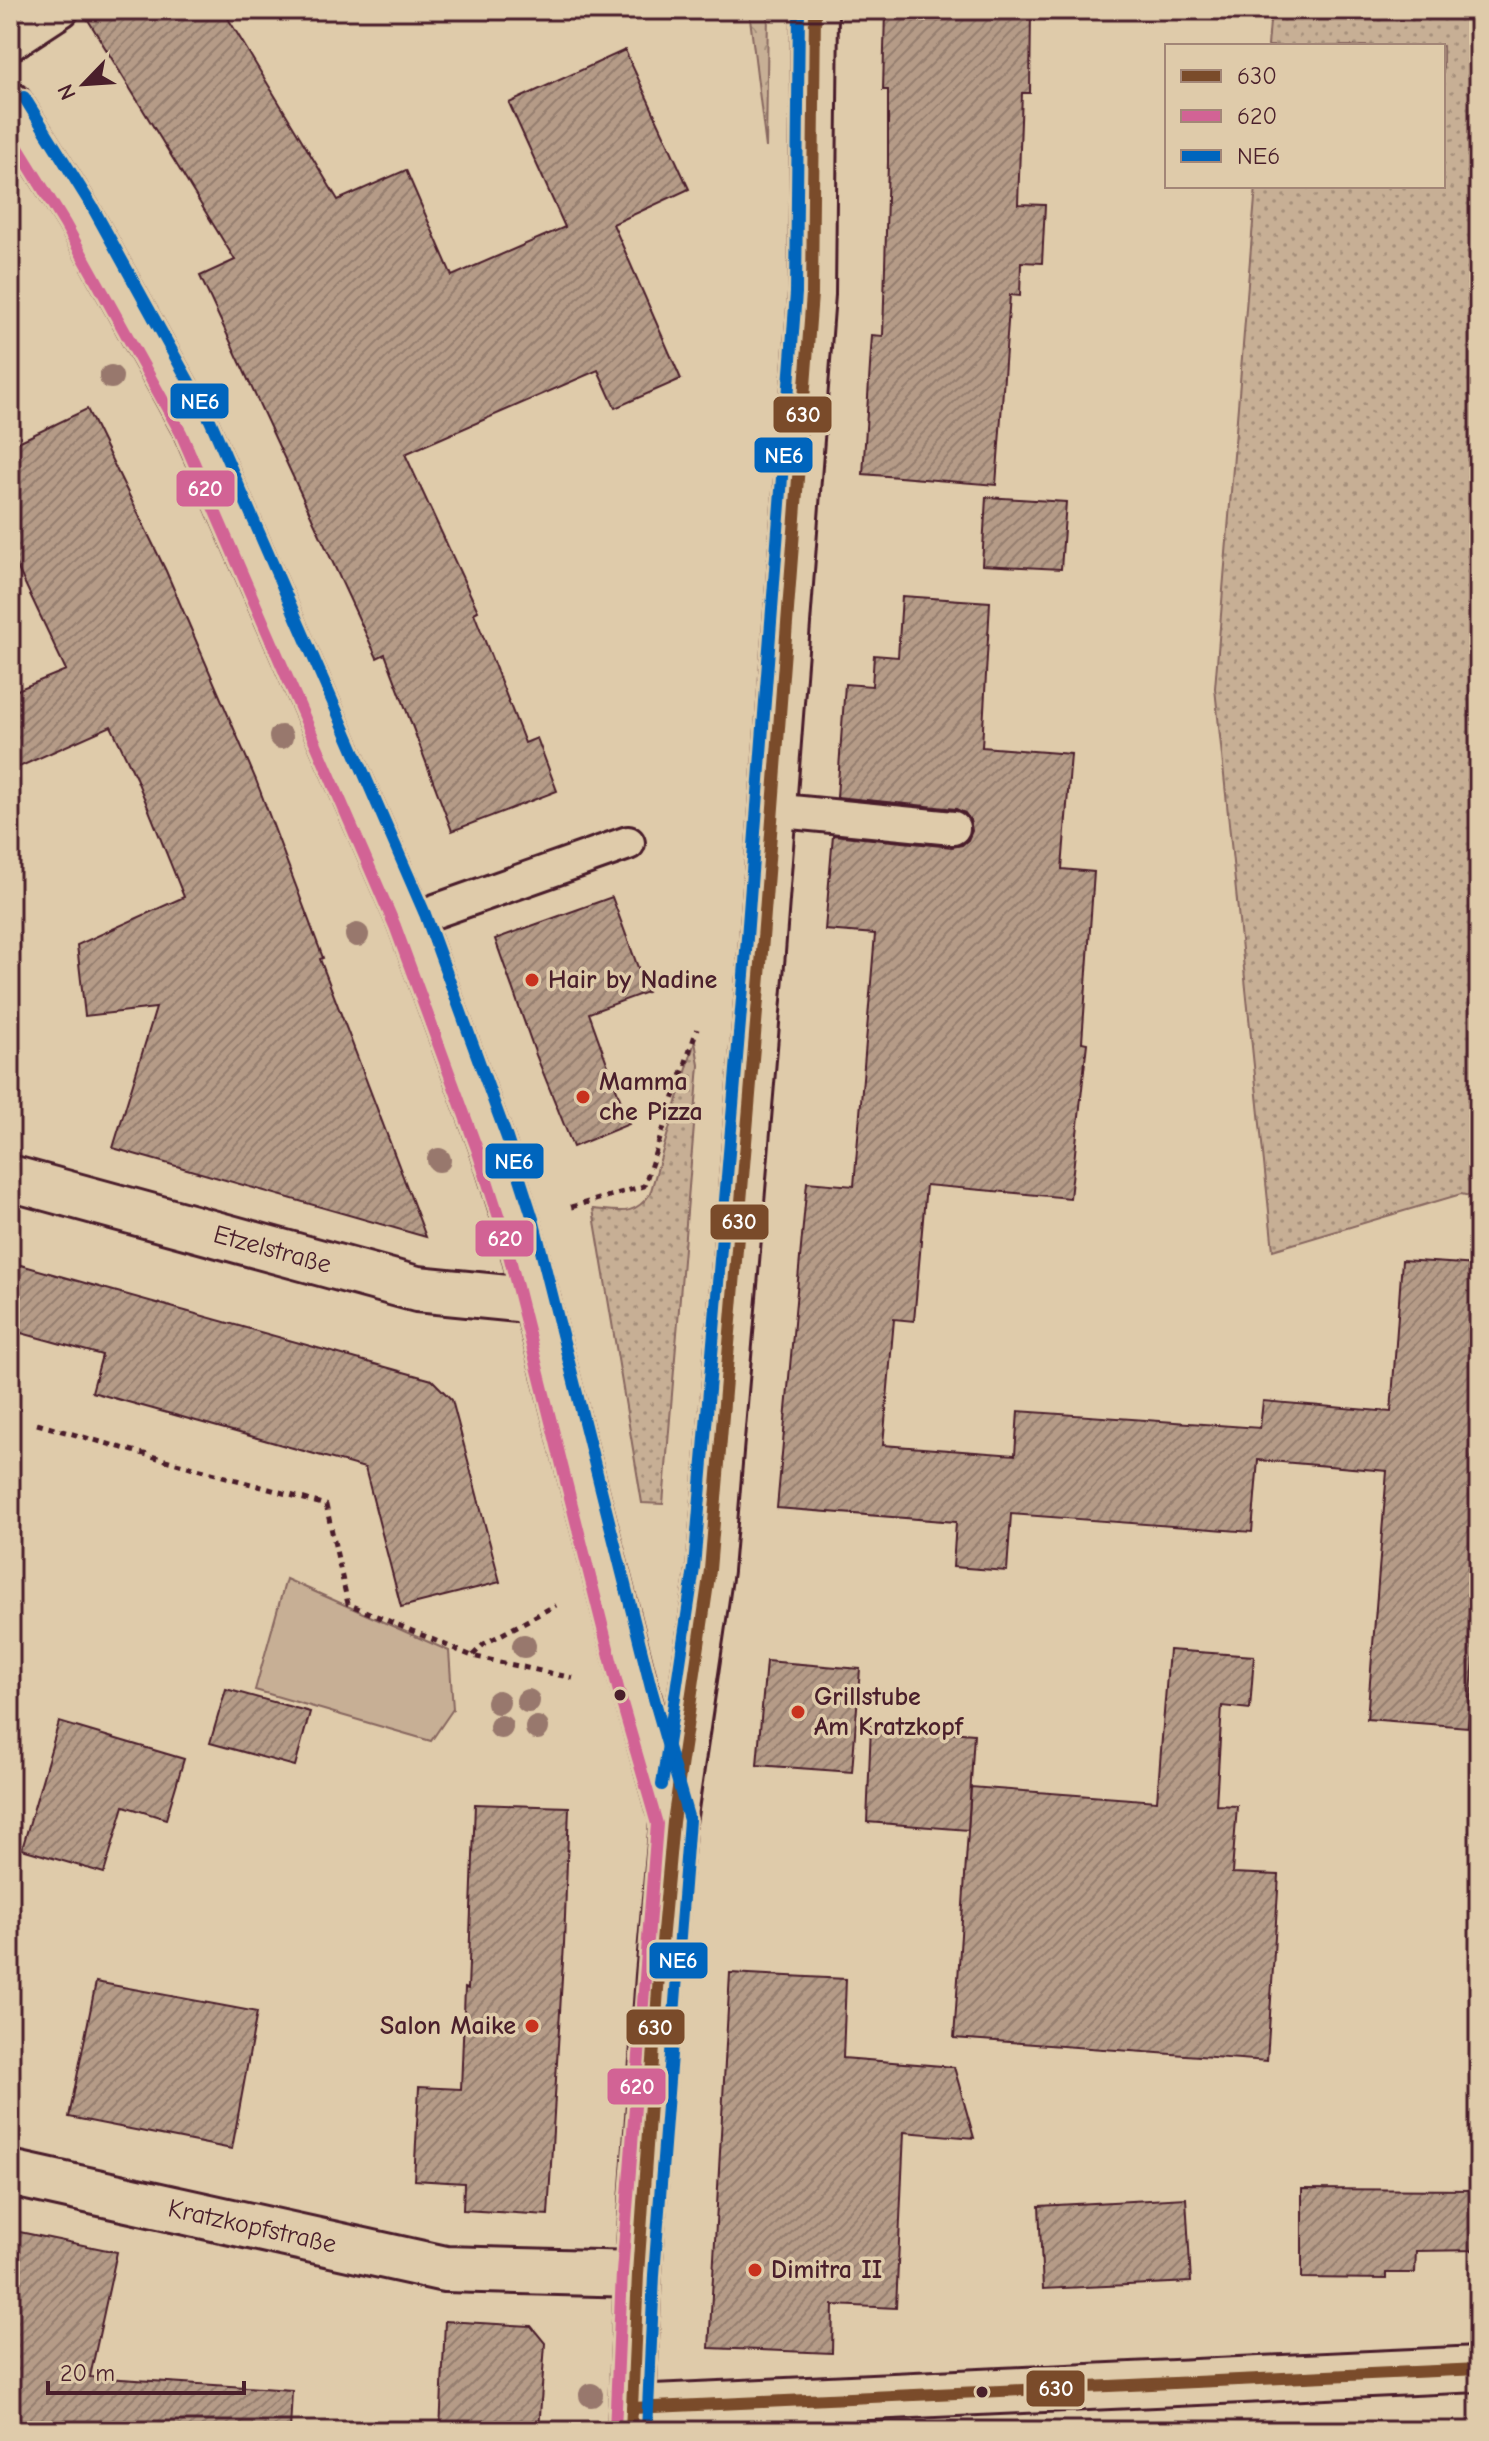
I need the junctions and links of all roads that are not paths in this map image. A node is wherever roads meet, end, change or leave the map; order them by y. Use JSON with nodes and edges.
{"nodes":[{"id":1,"x":62,"y":10,"type":"edge"},
{"id":2,"x":815,"y":10,"type":"edge"},
{"id":3,"x":10,"y":44,"type":"edge"},
{"id":4,"x":10,"y":105,"type":"edge"},
{"id":5,"x":771,"y":810,"type":"junction"},
{"id":6,"x":953,"y":828,"type":"dead end"},
{"id":7,"x":628,"y":843,"type":"dead end"},
{"id":8,"x":410,"y":920,"type":"junction"},
{"id":9,"x":10,"y":1178,"type":"edge"},
{"id":10,"x":537,"y":1301,"type":"junction"},
{"id":11,"x":673,"y":1822,"type":"junction"},
{"id":12,"x":10,"y":2173,"type":"edge"},
{"id":13,"x":638,"y":2274,"type":"junction"},
{"id":14,"x":1479,"y":2369,"type":"edge"},
{"id":15,"x":632,"y":2420,"type":"edge"}],
"edges":[{"from":1,"to":3,"type":"lane"},
{"from":2,"to":5,"type":"street"},
{"from":4,"to":8,"type":"street"},
{"from":5,"to":6,"type":"lane"},
{"from":5,"to":11,"type":"street"},
{"from":7,"to":8,"type":"lane"},
{"from":8,"to":10,"type":"street"},
{"from":9,"to":10,"type":"street","name":"Etzelstraße"},
{"from":10,"to":11,"type":"street"},
{"from":11,"to":13,"type":"street"},
{"from":12,"to":13,"type":"street","name":"Kratzkopfstraße"},
{"from":13,"to":15,"type":"street"},
{"from":14,"to":15,"type":"street"}]}
